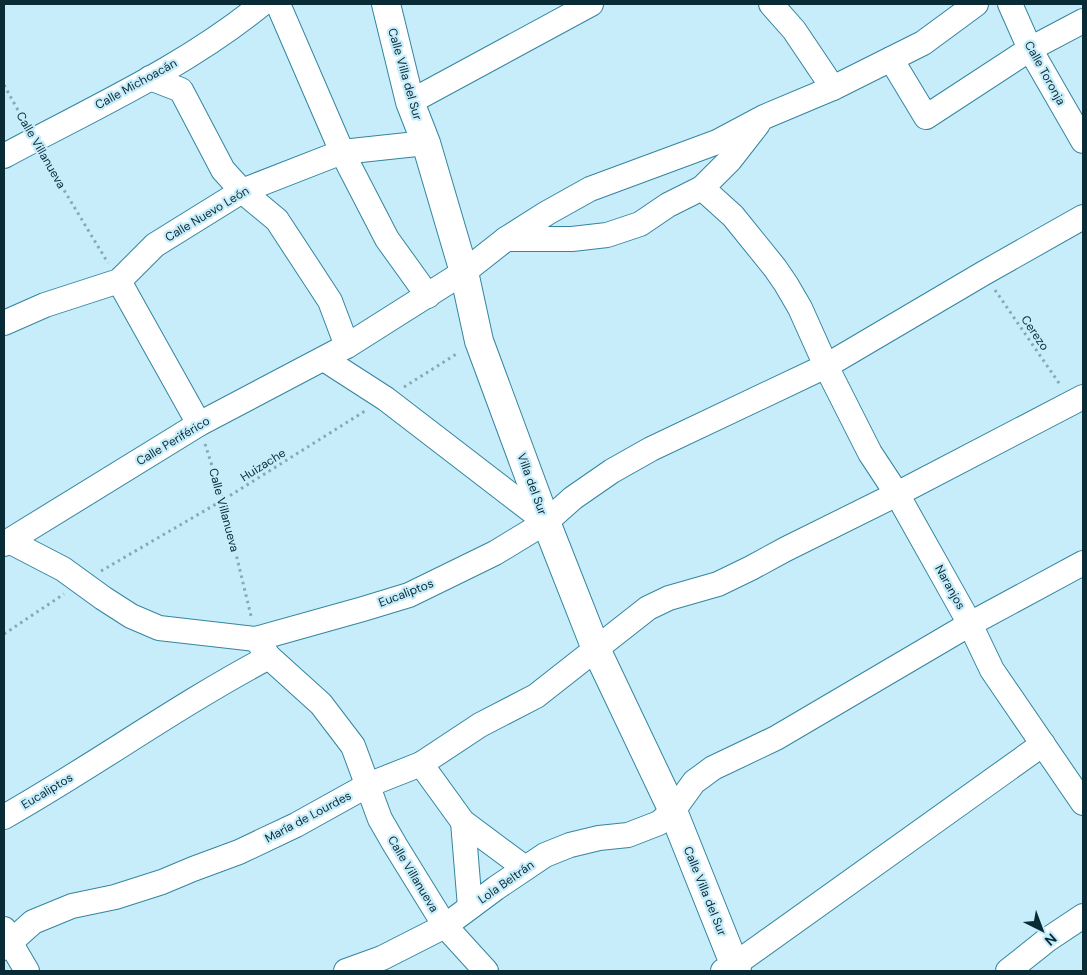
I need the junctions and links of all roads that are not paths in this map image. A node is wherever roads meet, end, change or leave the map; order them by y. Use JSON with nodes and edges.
{"nodes":[{"id":1,"x":262,"y":4,"type":"edge"},
{"id":2,"x":278,"y":4,"type":"edge"},
{"id":3,"x":386,"y":4,"type":"edge"},
{"id":4,"x":591,"y":4,"type":"edge"},
{"id":5,"x":772,"y":4,"type":"edge"},
{"id":6,"x":976,"y":4,"type":"edge"},
{"id":7,"x":1010,"y":4,"type":"edge"},
{"id":8,"x":1083,"y":21,"type":"edge"},
{"id":9,"x":1030,"y":50,"type":"junction"},
{"id":10,"x":891,"y":59,"type":"junction"},
{"id":11,"x":150,"y":78,"type":"junction"},
{"id":12,"x":833,"y":88,"type":"junction"},
{"id":13,"x":410,"y":102,"type":"junction"},
{"id":14,"x":764,"y":117,"type":"junction"},
{"id":15,"x":1083,"y":141,"type":"edge"},
{"id":16,"x":426,"y":143,"type":"junction"},
{"id":17,"x":342,"y":152,"type":"junction"},
{"id":18,"x":4,"y":156,"type":"edge"},
{"id":19,"x":702,"y":188,"type":"junction"},
{"id":20,"x":242,"y":191,"type":"junction"},
{"id":21,"x":1083,"y":217,"type":"edge"},
{"id":22,"x":506,"y":239,"type":"junction"},
{"id":23,"x":464,"y":272,"type":"junction"},
{"id":24,"x":119,"y":281,"type":"junction"},
{"id":25,"x":428,"y":296,"type":"junction"},
{"id":26,"x":4,"y":323,"type":"edge"},
{"id":27,"x":347,"y":346,"type":"junction"},
{"id":28,"x":324,"y":358,"type":"junction"},
{"id":29,"x":826,"y":366,"type":"junction"},
{"id":30,"x":1078,"y":400,"type":"edge"},
{"id":31,"x":198,"y":424,"type":"junction"},
{"id":32,"x":897,"y":494,"type":"junction"},
{"id":33,"x":546,"y":522,"type":"junction"},
{"id":34,"x":6,"y":542,"type":"edge"},
{"id":35,"x":1083,"y":563,"type":"edge"},
{"id":36,"x":970,"y":624,"type":"junction"},
{"id":37,"x":263,"y":648,"type":"junction"},
{"id":38,"x":596,"y":649,"type":"junction"},
{"id":39,"x":1043,"y":744,"type":"junction"},
{"id":40,"x":421,"y":764,"type":"junction"},
{"id":41,"x":368,"y":785,"type":"junction"},
{"id":42,"x":1079,"y":788,"type":"edge"},
{"id":43,"x":673,"y":811,"type":"junction"},
{"id":44,"x":4,"y":817,"type":"edge"},
{"id":45,"x":463,"y":822,"type":"junction"},
{"id":46,"x":525,"y":868,"type":"junction"},
{"id":47,"x":470,"y":907,"type":"junction"},
{"id":48,"x":1083,"y":916,"type":"edge"},
{"id":49,"x":444,"y":926,"type":"junction"},
{"id":50,"x":6,"y":939,"type":"edge"},
{"id":51,"x":735,"y":970,"type":"edge"},
{"id":52,"x":27,"y":971,"type":"edge"},
{"id":53,"x":346,"y":971,"type":"edge"},
{"id":54,"x":486,"y":971,"type":"edge"},
{"id":55,"x":1008,"y":971,"type":"edge"}],
"edges":[{"from":1,"to":11,"type":"street","name":"Calle Michoacán"},
{"from":2,"to":17,"type":"street"},
{"from":3,"to":13,"type":"street","name":"Calle Villa del Sur"},
{"from":4,"to":13,"type":"street"},
{"from":5,"to":12,"type":"street"},
{"from":6,"to":10,"type":"street","name":"Calle Periférico"},
{"from":7,"to":9,"type":"street","name":"Calle Toronja"},
{"from":8,"to":9,"type":"street"},
{"from":9,"to":10,"type":"street"},
{"from":9,"to":15,"type":"street","name":"Calle Toronja"},
{"from":10,"to":12,"type":"street","name":"Calle Periférico"},
{"from":11,"to":18,"type":"street","name":"Calle Michoacán"},
{"from":11,"to":20,"type":"street"},
{"from":12,"to":14,"type":"street","name":"Calle Periférico"},
{"from":13,"to":16,"type":"street","name":"Calle Villa del Sur"},
{"from":14,"to":19,"type":"street"},
{"from":14,"to":22,"type":"street","name":"Calle Periférico"},
{"from":16,"to":17,"type":"street","name":"Calle Nuevo León"},
{"from":16,"to":23,"type":"street","name":"Villa del Sur"},
{"from":17,"to":20,"type":"street","name":"Calle Nuevo León"},
{"from":17,"to":25,"type":"street"},
{"from":19,"to":22,"type":"street"},
{"from":19,"to":29,"type":"street","name":"Naranjos"},
{"from":20,"to":24,"type":"street","name":"Calle Nuevo León"},
{"from":20,"to":27,"type":"street"},
{"from":21,"to":29,"type":"street","name":"Eucaliptos"},
{"from":22,"to":23,"type":"street","name":"Calle Periférico"},
{"from":23,"to":25,"type":"street","name":"Calle Periférico"},
{"from":23,"to":33,"type":"street","name":"Villa del Sur"},
{"from":24,"to":26,"type":"street","name":"Calle Nuevo León"},
{"from":24,"to":31,"type":"street"},
{"from":25,"to":27,"type":"street","name":"Calle Periférico"},
{"from":27,"to":28,"type":"street","name":"Calle Periférico"},
{"from":28,"to":31,"type":"street","name":"Calle Periférico"},
{"from":28,"to":33,"type":"street"},
{"from":29,"to":32,"type":"street","name":"Naranjos"},
{"from":29,"to":33,"type":"street","name":"Eucaliptos"},
{"from":30,"to":32,"type":"street","name":"María de Lourdes"},
{"from":31,"to":34,"type":"street","name":"Calle Periférico"},
{"from":32,"to":36,"type":"street","name":"Naranjos"},
{"from":32,"to":38,"type":"street","name":"María de Lourdes"},
{"from":33,"to":37,"type":"street","name":"Eucaliptos"},
{"from":33,"to":38,"type":"street","name":"Villa del Sur"},
{"from":34,"to":37,"type":"street"},
{"from":35,"to":36,"type":"street","name":"Lola Beltrán"},
{"from":36,"to":39,"type":"street","name":"Naranjos"},
{"from":36,"to":43,"type":"street","name":"Lola Beltrán"},
{"from":37,"to":41,"type":"street","name":"Calle Villanueva"},
{"from":37,"to":44,"type":"street","name":"Eucaliptos"},
{"from":38,"to":40,"type":"street","name":"María de Lourdes"},
{"from":38,"to":43,"type":"street","name":"Villa del Sur"},
{"from":39,"to":42,"type":"street","name":"Naranjos"},
{"from":39,"to":51,"type":"street"},
{"from":40,"to":41,"type":"street","name":"María de Lourdes"},
{"from":40,"to":45,"type":"street"},
{"from":41,"to":49,"type":"street","name":"Calle Villanueva"},
{"from":41,"to":50,"type":"street","name":"María de Lourdes"},
{"from":43,"to":46,"type":"street","name":"Lola Beltrán"},
{"from":43,"to":51,"type":"street","name":"Calle Villa del Sur"},
{"from":45,"to":46,"type":"street"},
{"from":45,"to":47,"type":"street"},
{"from":46,"to":47,"type":"street","name":"Lola Beltrán"},
{"from":47,"to":49,"type":"street","name":"Lola Beltrán"},
{"from":48,"to":55,"type":"street"},
{"from":49,"to":53,"type":"street","name":"Lola Beltrán"},
{"from":49,"to":54,"type":"street","name":"Calle Villanueva"},
{"from":50,"to":52,"type":"street"}]}
